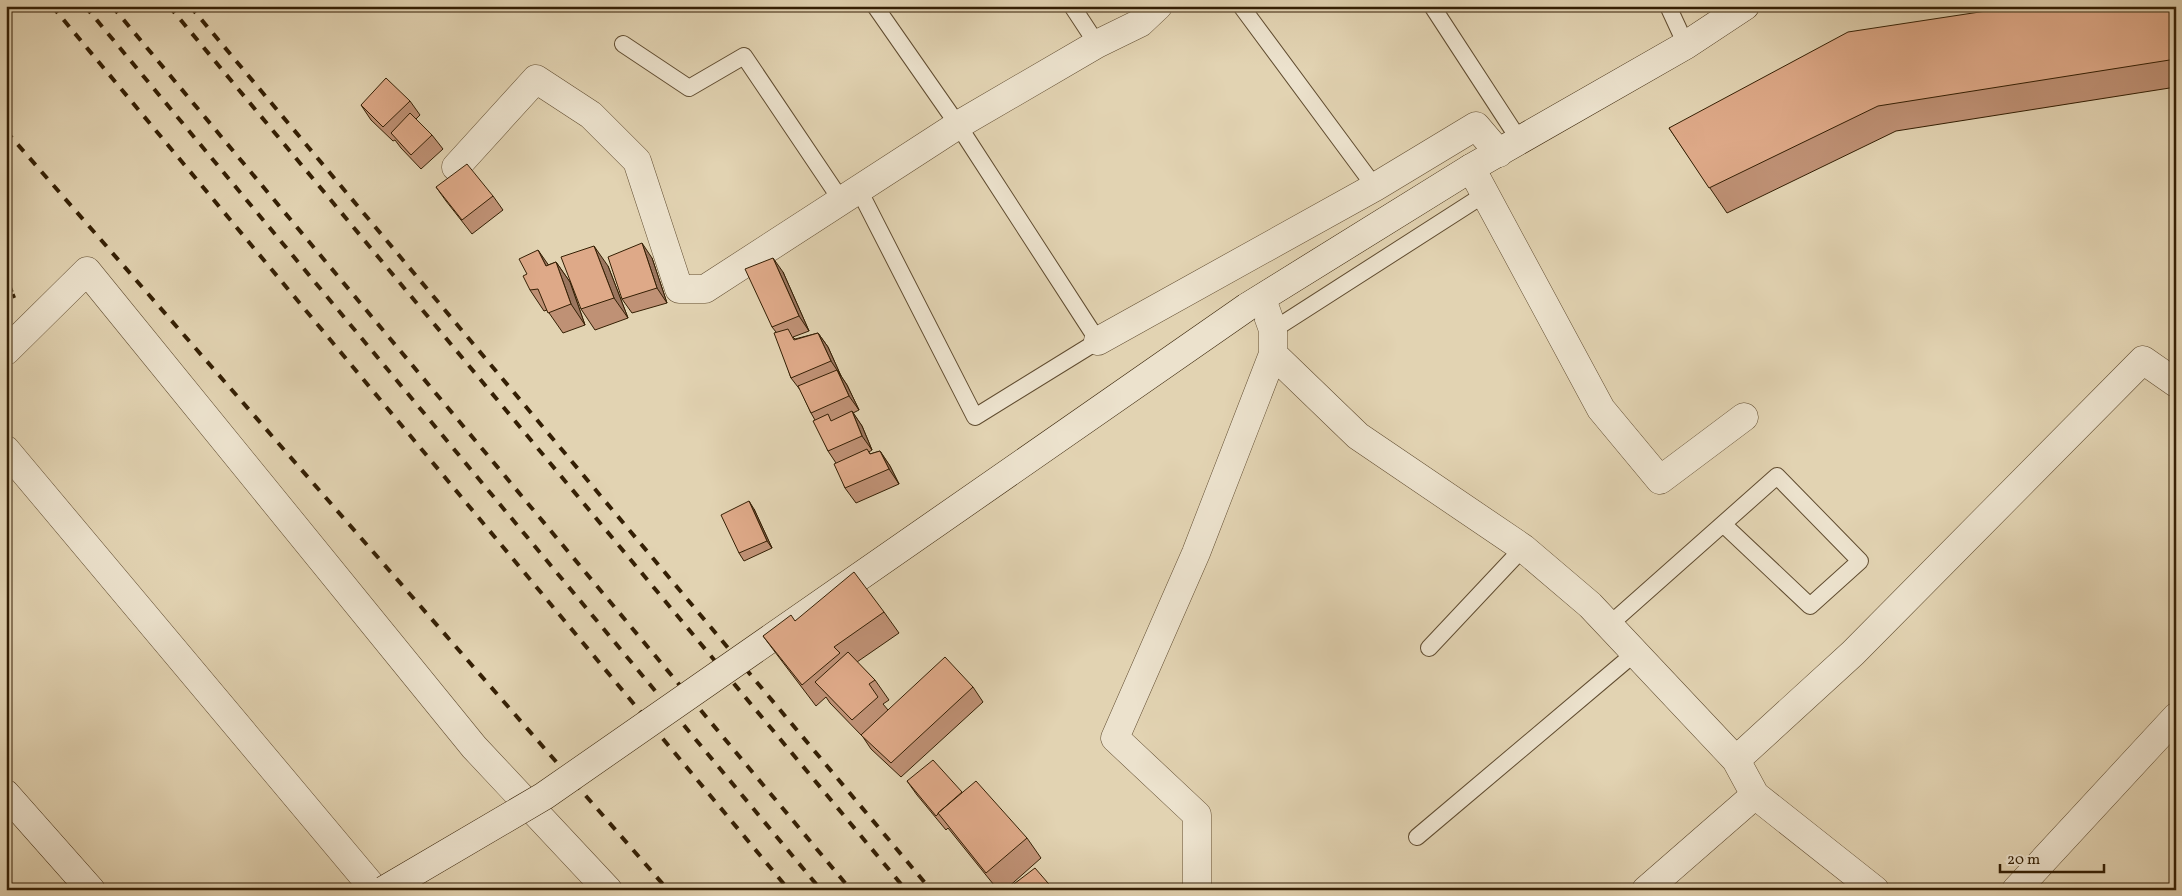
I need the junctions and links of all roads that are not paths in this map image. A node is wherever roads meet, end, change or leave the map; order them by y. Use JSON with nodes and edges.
{"nodes":[{"id":1,"x":876,"y":6,"type":"edge"},
{"id":2,"x":1072,"y":6,"type":"edge"},
{"id":3,"x":1158,"y":6,"type":"edge"},
{"id":4,"x":1241,"y":6,"type":"edge"},
{"id":5,"x":1432,"y":6,"type":"edge"},
{"id":6,"x":1668,"y":6,"type":"edge"},
{"id":7,"x":1745,"y":6,"type":"edge"},
{"id":8,"x":624,"y":44,"type":"dead end"},
{"id":9,"x":1097,"y":44,"type":"junction"},
{"id":10,"x":1686,"y":44,"type":"junction"},
{"id":11,"x":958,"y":125,"type":"junction"},
{"id":12,"x":1509,"y":147,"type":"junction"},
{"id":13,"x":456,"y":167,"type":"dead end"},
{"id":14,"x":1471,"y":168,"type":"junction"},
{"id":15,"x":1375,"y":187,"type":"junction"},
{"id":16,"x":850,"y":194,"type":"junction"},
{"id":17,"x":1485,"y":194,"type":"junction"},
{"id":18,"x":1254,"y":303,"type":"junction"},
{"id":19,"x":1098,"y":341,"type":"junction"},
{"id":20,"x":1273,"y":342,"type":"junction"},
{"id":21,"x":6,"y":350,"type":"edge"},
{"id":22,"x":2176,"y":383,"type":"edge"},
{"id":23,"x":1744,"y":417,"type":"dead end"},
{"id":24,"x":6,"y":450,"type":"edge"},
{"id":25,"x":1723,"y":524,"type":"junction"},
{"id":26,"x":1523,"y":548,"type":"junction"},
{"id":27,"x":1609,"y":625,"type":"junction"},
{"id":28,"x":1429,"y":648,"type":"dead end"},
{"id":29,"x":1635,"y":653,"type":"junction"},
{"id":30,"x":2174,"y":722,"type":"edge"},
{"id":31,"x":1736,"y":760,"type":"junction"},
{"id":32,"x":6,"y":794,"type":"edge"},
{"id":33,"x":1755,"y":795,"type":"junction"},
{"id":34,"x":1417,"y":837,"type":"dead end"},
{"id":35,"x":1873,"y":889,"type":"edge"},
{"id":36,"x":91,"y":890,"type":"edge"},
{"id":37,"x":375,"y":890,"type":"edge"},
{"id":38,"x":384,"y":890,"type":"edge"},
{"id":39,"x":608,"y":890,"type":"edge"},
{"id":40,"x":1197,"y":890,"type":"edge"},
{"id":41,"x":1646,"y":890,"type":"edge"},
{"id":42,"x":2016,"y":890,"type":"edge"}],
"edges":[{"from":1,"to":11,"type":"lane"},
{"from":2,"to":9,"type":"lane"},
{"from":3,"to":9,"type":"street"},
{"from":4,"to":15,"type":"lane"},
{"from":5,"to":12,"type":"lane"},
{"from":6,"to":10,"type":"lane"},
{"from":7,"to":10,"type":"street"},
{"from":8,"to":16,"type":"lane"},
{"from":9,"to":11,"type":"street"},
{"from":10,"to":12,"type":"street"},
{"from":11,"to":16,"type":"street"},
{"from":11,"to":19,"type":"lane"},
{"from":12,"to":14,"type":"street"},
{"from":12,"to":15,"type":"street"},
{"from":13,"to":16,"type":"street"},
{"from":14,"to":17,"type":"street"},
{"from":14,"to":18,"type":"street"},
{"from":15,"to":19,"type":"street"},
{"from":16,"to":19,"type":"lane"},
{"from":17,"to":20,"type":"lane"},
{"from":17,"to":23,"type":"street"},
{"from":18,"to":20,"type":"street"},
{"from":18,"to":38,"type":"street","bridge":true},
{"from":20,"to":26,"type":"street"},
{"from":20,"to":40,"type":"street"},
{"from":21,"to":39,"type":"street"},
{"from":22,"to":31,"type":"street"},
{"from":24,"to":37,"type":"street"},
{"from":25,"to":25,"type":"lane"},
{"from":25,"to":27,"type":"lane"},
{"from":26,"to":27,"type":"street"},
{"from":26,"to":28,"type":"lane"},
{"from":27,"to":29,"type":"street"},
{"from":29,"to":31,"type":"street"},
{"from":29,"to":34,"type":"lane"},
{"from":30,"to":42,"type":"street"},
{"from":31,"to":33,"type":"street"},
{"from":32,"to":36,"type":"street"},
{"from":33,"to":35,"type":"street"},
{"from":33,"to":41,"type":"street"}]}
